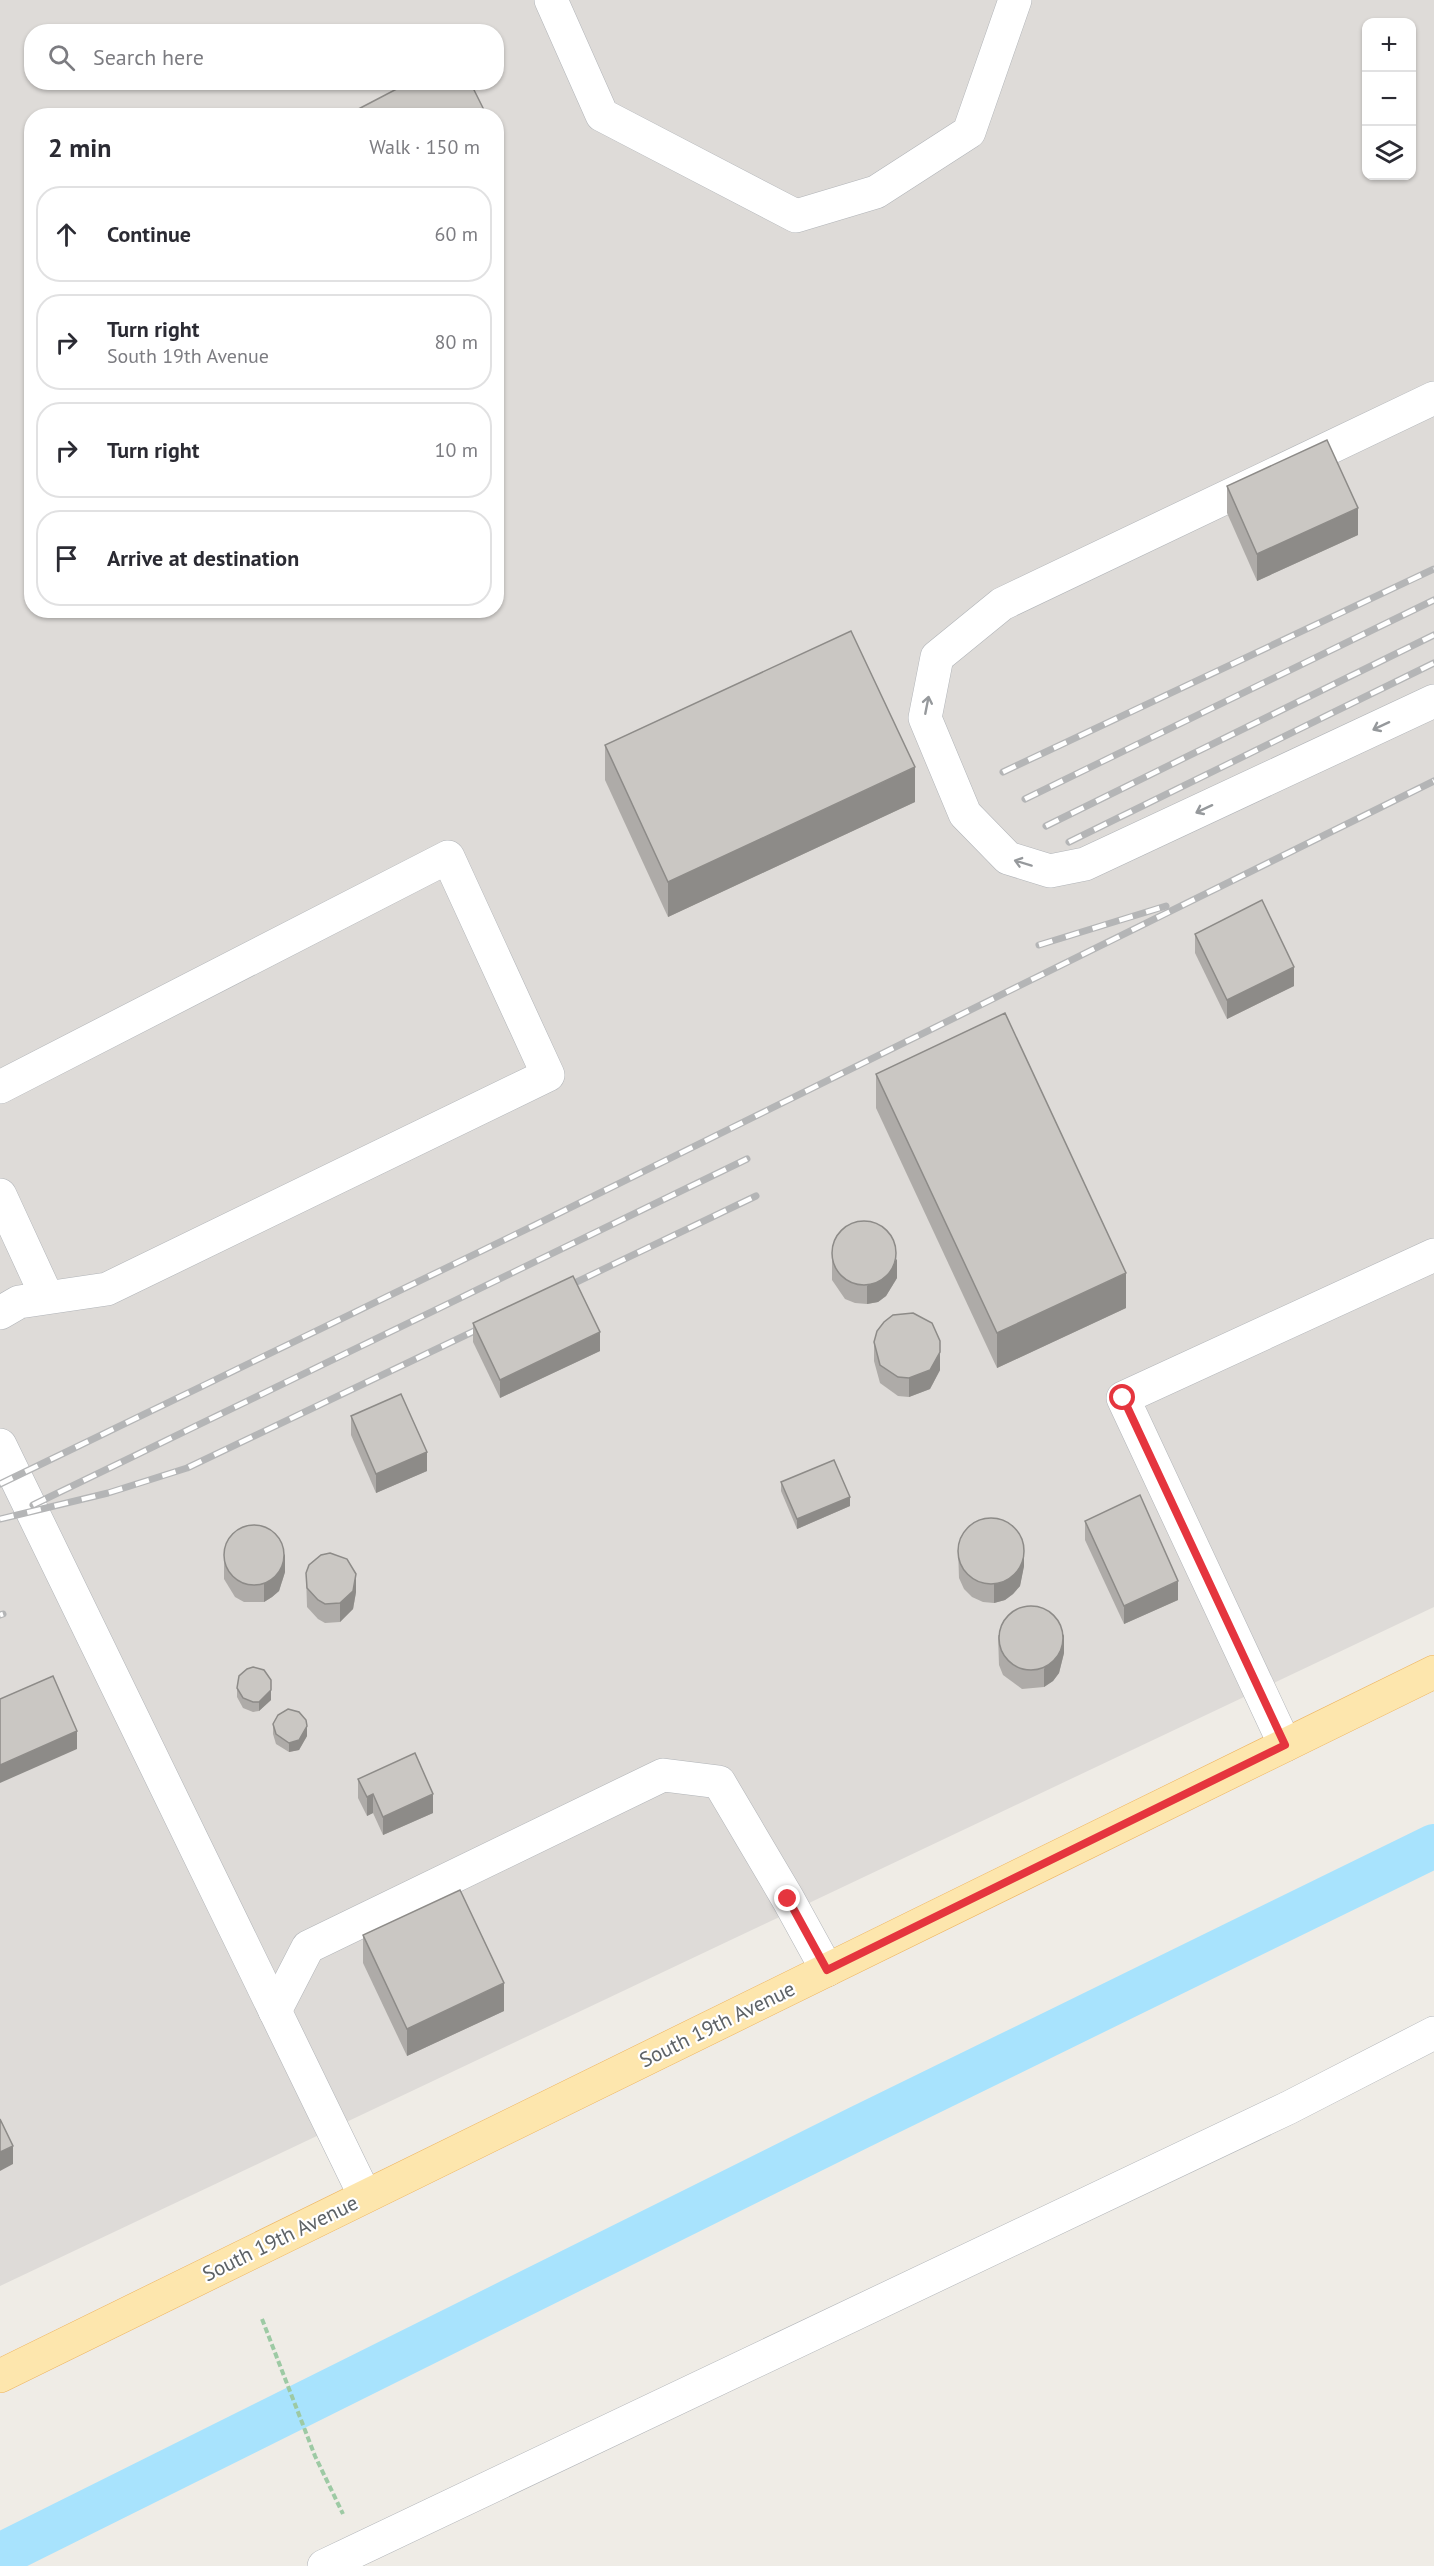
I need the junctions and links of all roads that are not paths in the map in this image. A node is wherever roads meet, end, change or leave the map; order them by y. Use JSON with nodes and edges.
{"nodes":[{"id":1,"x":551,"y":0,"type":"edge"},
{"id":2,"x":1015,"y":0,"type":"edge"},
{"id":3,"x":1434,"y":398,"type":"edge"},
{"id":4,"x":1434,"y":701,"type":"edge"},
{"id":5,"x":0,"y":1087,"type":"edge"},
{"id":6,"x":0,"y":1195,"type":"edge"},
{"id":7,"x":1434,"y":1255,"type":"edge"},
{"id":8,"x":47,"y":1297,"type":"junction"},
{"id":9,"x":0,"y":1313,"type":"edge"},
{"id":10,"x":0,"y":1445,"type":"edge"},
{"id":11,"x":1434,"y":1672,"type":"edge"},
{"id":12,"x":1285,"y":1745,"type":"junction"},
{"id":13,"x":827,"y":1970,"type":"junction"},
{"id":14,"x":275,"y":2011,"type":"junction"},
{"id":15,"x":1434,"y":2032,"type":"edge"},
{"id":16,"x":365,"y":2196,"type":"junction"},
{"id":17,"x":0,"y":2376,"type":"edge"},
{"id":18,"x":324,"y":2566,"type":"edge"}],
"edges":[{"from":1,"to":2,"type":"lane"},
{"from":4,"to":3,"type":"lane","one_way":true},
{"from":5,"to":8,"type":"lane"},
{"from":6,"to":8,"type":"lane"},
{"from":7,"to":12,"type":"lane"},
{"from":8,"to":9,"type":"lane"},
{"from":10,"to":14,"type":"lane"},
{"from":11,"to":12,"type":"main road","name":"South 19th Avenue"},
{"from":12,"to":13,"type":"main road","name":"South 19th Avenue"},
{"from":13,"to":14,"type":"lane"},
{"from":13,"to":16,"type":"main road","name":"South 19th Avenue"},
{"from":14,"to":16,"type":"lane"},
{"from":15,"to":18,"type":"lane"},
{"from":16,"to":17,"type":"main road","name":"South 19th Avenue"}]}
